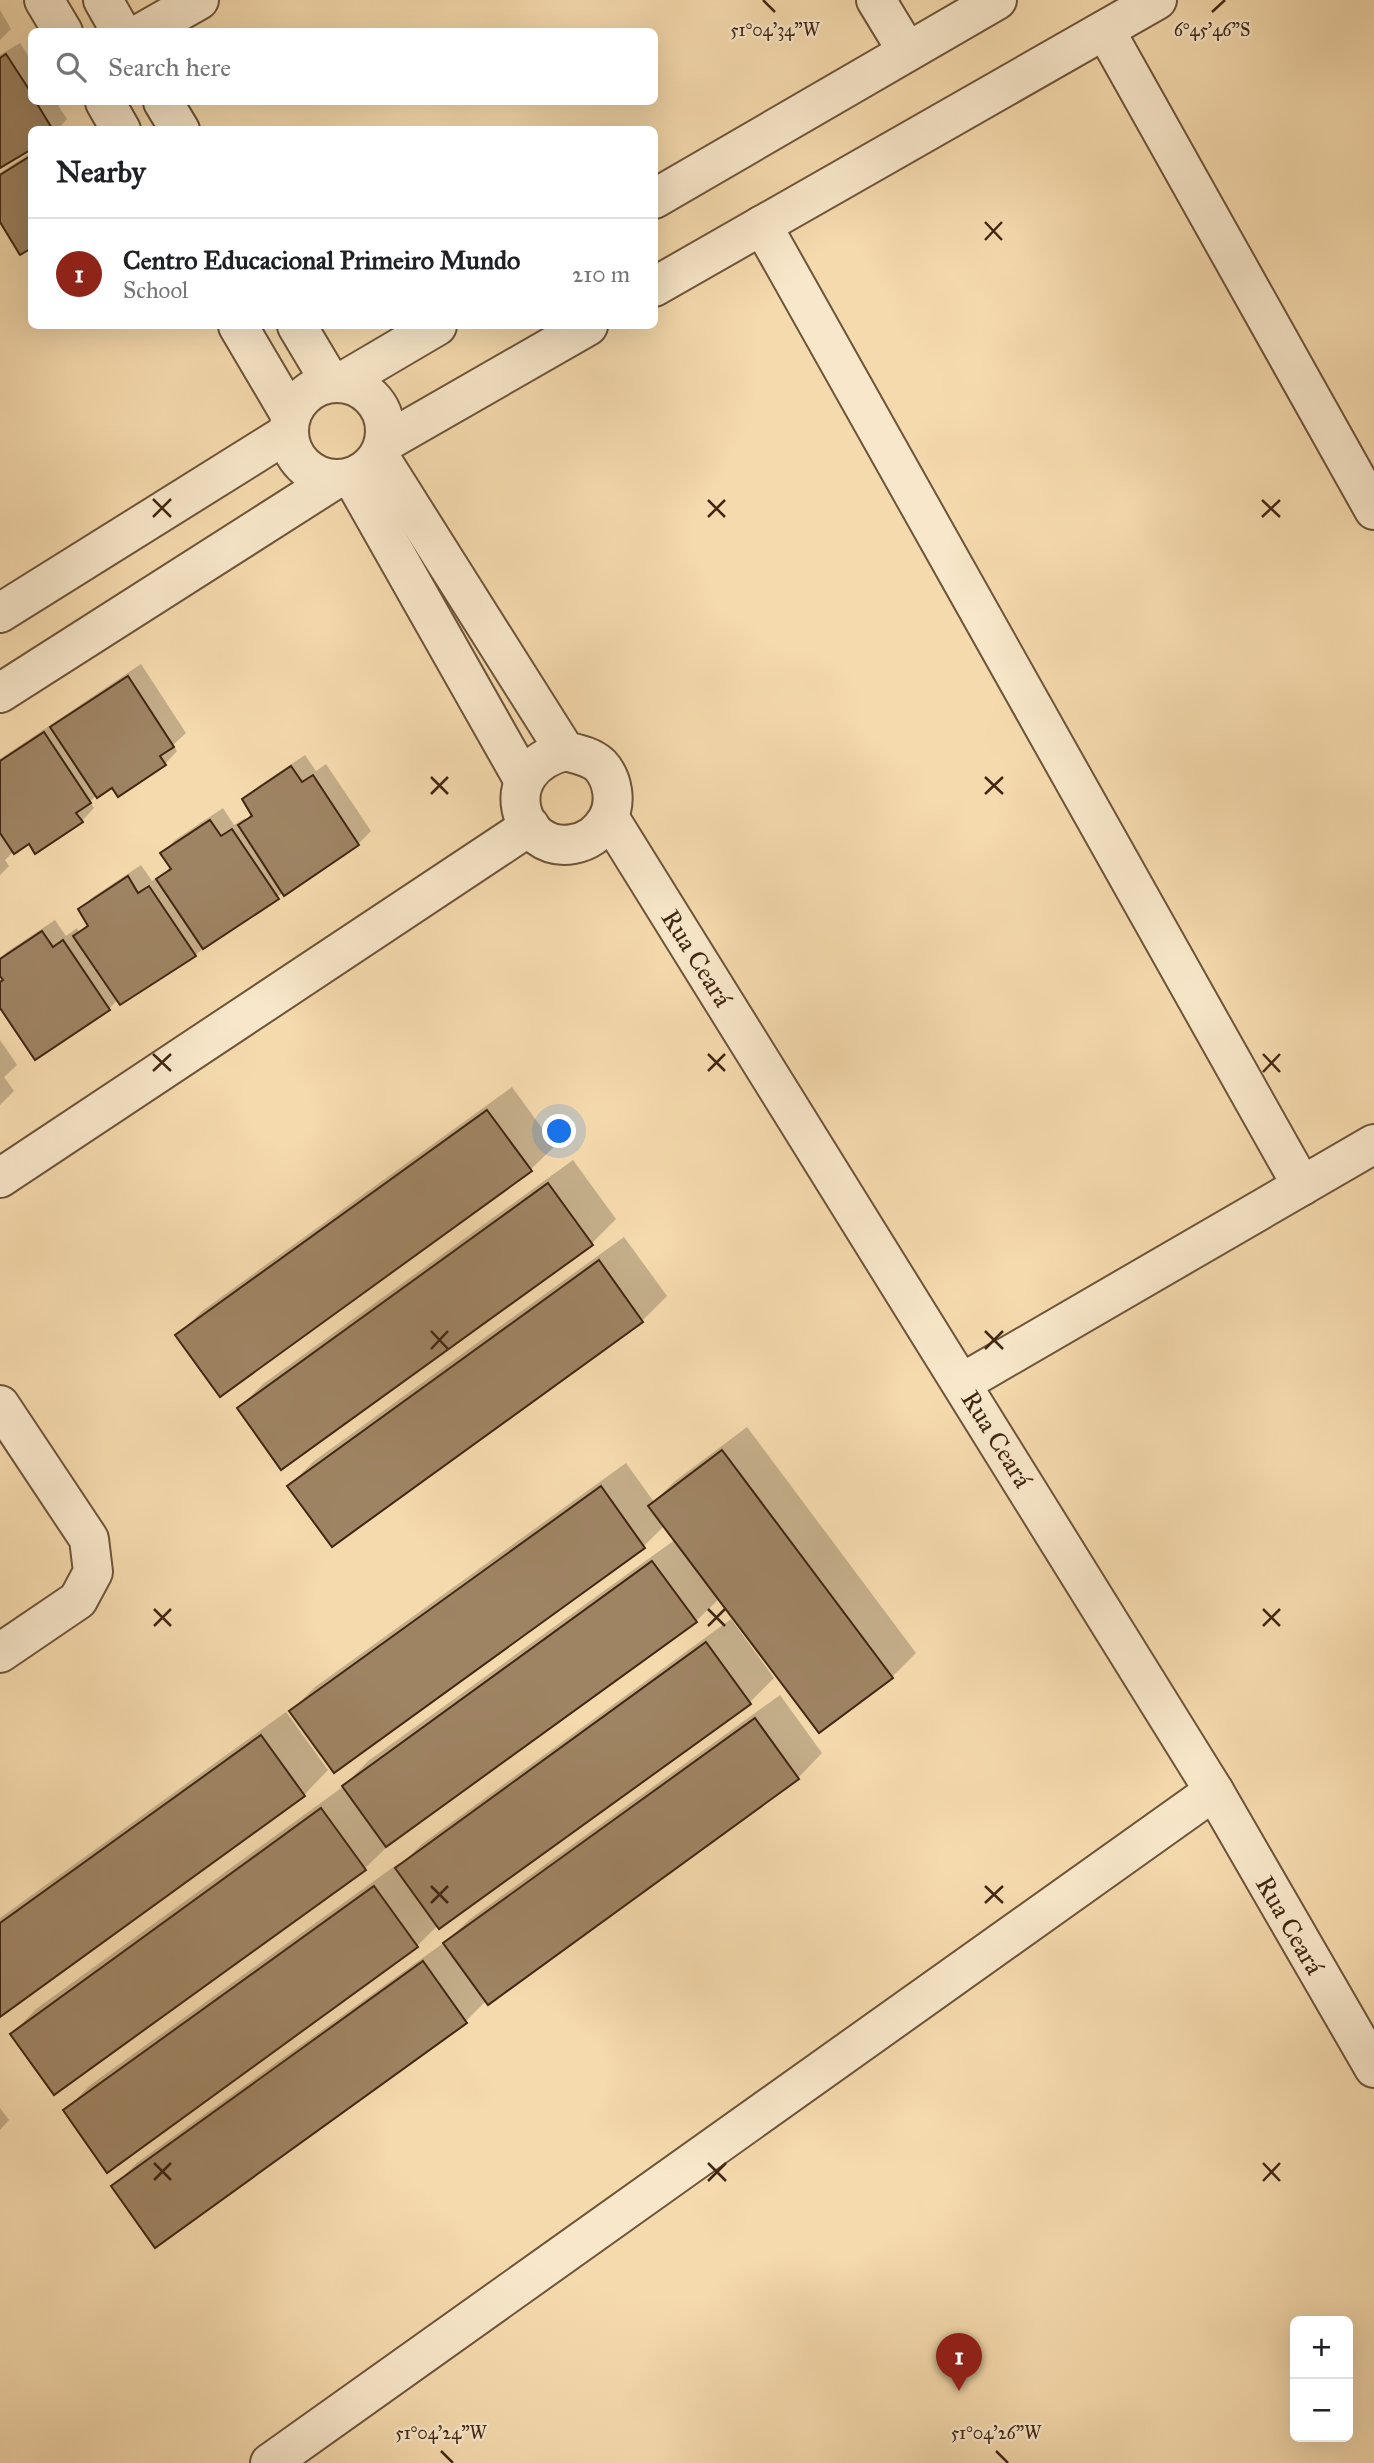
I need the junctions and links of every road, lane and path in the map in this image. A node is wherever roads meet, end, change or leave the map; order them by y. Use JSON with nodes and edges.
{"nodes":[{"id":1,"x":44,"y":0,"type":"edge"},
{"id":2,"x":103,"y":0,"type":"edge"},
{"id":3,"x":199,"y":0,"type":"edge"},
{"id":4,"x":876,"y":0,"type":"edge"},
{"id":5,"x":997,"y":0,"type":"edge"},
{"id":6,"x":1157,"y":0,"type":"edge"},
{"id":7,"x":61,"y":28,"type":"edge"},
{"id":8,"x":119,"y":28,"type":"edge"},
{"id":9,"x":150,"y":28,"type":"edge"},
{"id":10,"x":1105,"y":30,"type":"junction"},
{"id":11,"x":907,"y":51,"type":"junction"},
{"id":12,"x":107,"y":105,"type":"edge"},
{"id":13,"x":165,"y":105,"type":"edge"},
{"id":14,"x":119,"y":126,"type":"edge"},
{"id":15,"x":178,"y":126,"type":"edge"},
{"id":16,"x":658,"y":197,"type":"edge"},
{"id":17,"x":762,"y":225,"type":"junction"},
{"id":18,"x":658,"y":285,"type":"edge"},
{"id":19,"x":240,"y":329,"type":"edge"},
{"id":20,"x":299,"y":329,"type":"edge"},
{"id":21,"x":433,"y":329,"type":"edge"},
{"id":22,"x":583,"y":329,"type":"edge"},
{"id":23,"x":335,"y":383,"type":"junction"},
{"id":24,"x":289,"y":424,"type":"junction"},
{"id":25,"x":362,"y":464,"type":"junction"},
{"id":26,"x":1374,"y":510,"type":"edge"},
{"id":27,"x":0,"y":613,"type":"edge"},
{"id":28,"x":0,"y":694,"type":"edge"},
{"id":29,"x":565,"y":751,"type":"junction"},
{"id":30,"x":524,"y":781,"type":"junction"},
{"id":31,"x":609,"y":817,"type":"junction"},
{"id":32,"x":530,"y":826,"type":"junction"},
{"id":33,"x":1374,"y":1144,"type":"edge"},
{"id":34,"x":0,"y":1178,"type":"edge"},
{"id":35,"x":1302,"y":1186,"type":"junction"},
{"id":36,"x":962,"y":1383,"type":"junction"},
{"id":37,"x":0,"y":1405,"type":"edge"},
{"id":38,"x":0,"y":1653,"type":"edge"},
{"id":39,"x":1213,"y":1791,"type":"junction"},
{"id":40,"x":1364,"y":2031,"type":"edge"},
{"id":41,"x":1374,"y":2068,"type":"edge"},
{"id":42,"x":270,"y":2463,"type":"edge"}],
"edges":[{"from":1,"to":7,"type":"street"},
{"from":2,"to":8,"type":"street"},
{"from":3,"to":9,"type":"street"},
{"from":4,"to":11,"type":"street"},
{"from":5,"to":11,"type":"street"},
{"from":6,"to":10,"type":"street"},
{"from":10,"to":17,"type":"street"},
{"from":10,"to":26,"type":"street"},
{"from":11,"to":16,"type":"street"},
{"from":12,"to":14,"type":"street"},
{"from":13,"to":15,"type":"street"},
{"from":17,"to":18,"type":"street"},
{"from":17,"to":35,"type":"street"},
{"from":19,"to":24,"type":"street"},
{"from":20,"to":23,"type":"street"},
{"from":21,"to":23,"type":"street"},
{"from":22,"to":25,"type":"street"},
{"from":23,"to":24,"type":"street"},
{"from":23,"to":25,"type":"street"},
{"from":24,"to":25,"type":"street"},
{"from":24,"to":27,"type":"street"},
{"from":25,"to":28,"type":"street"},
{"from":25,"to":29,"type":"street"},
{"from":25,"to":30,"type":"street"},
{"from":29,"to":30,"type":"street"},
{"from":29,"to":31,"type":"street"},
{"from":30,"to":32,"type":"street"},
{"from":31,"to":32,"type":"street"},
{"from":31,"to":36,"type":"street","name":"Rua Ceará"},
{"from":32,"to":34,"type":"street"},
{"from":33,"to":35,"type":"street"},
{"from":35,"to":36,"type":"street"},
{"from":36,"to":39,"type":"street","name":"Rua Ceará"},
{"from":37,"to":38,"type":"street"},
{"from":39,"to":40,"type":"street","name":"Rua Ceará"},
{"from":39,"to":42,"type":"street"},
{"from":40,"to":41,"type":"street","name":"Rua Ceará"}]}
